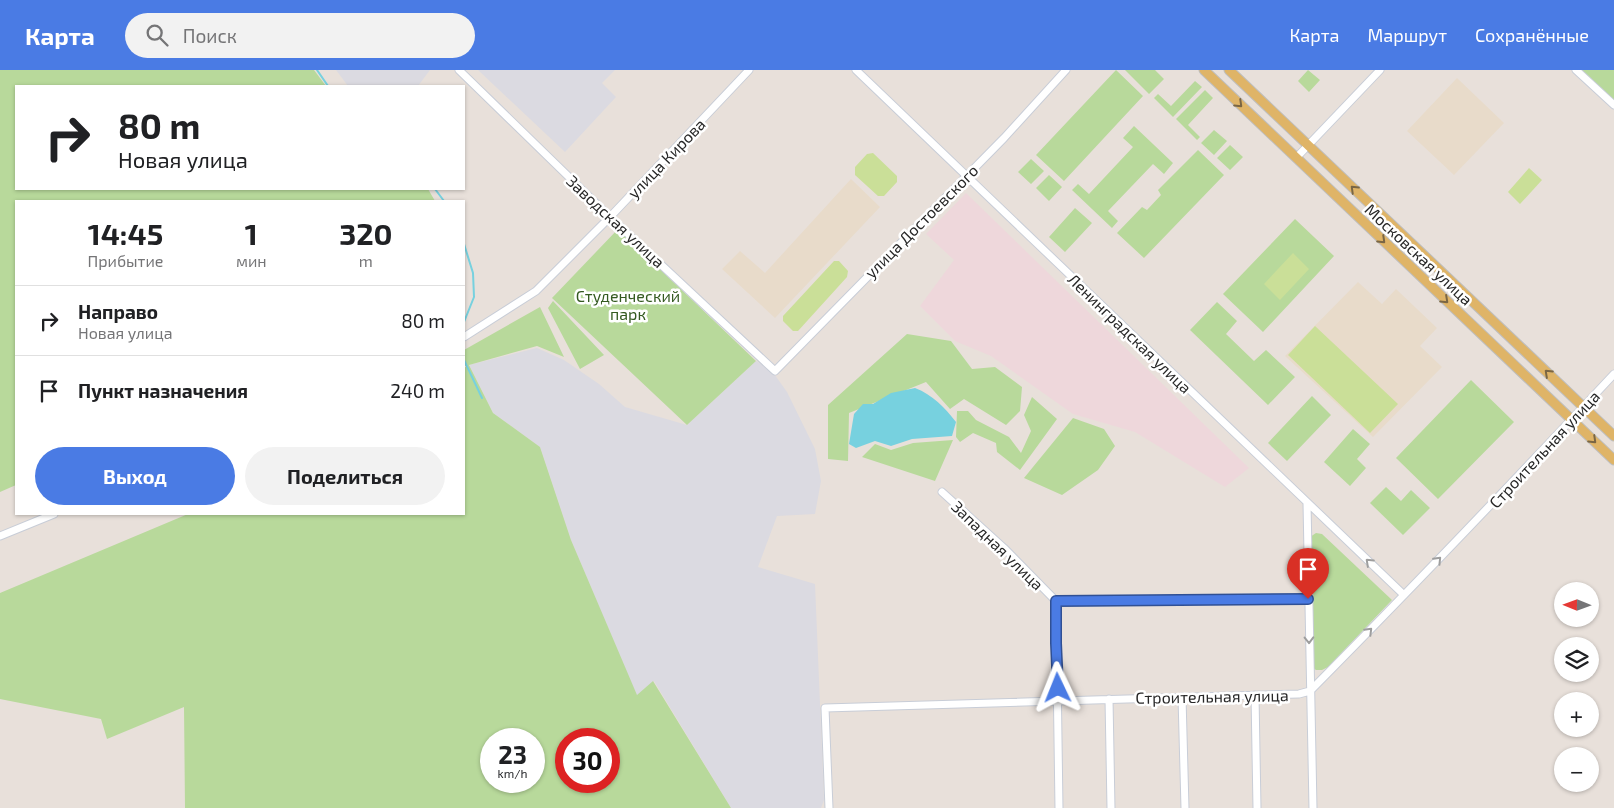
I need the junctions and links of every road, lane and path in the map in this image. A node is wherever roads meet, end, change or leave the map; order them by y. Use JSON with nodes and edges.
{"nodes":[{"id":1,"x":458,"y":70,"type":"edge"},
{"id":2,"x":750,"y":70,"type":"edge"},
{"id":3,"x":856,"y":70,"type":"edge"},
{"id":4,"x":1066,"y":70,"type":"edge"},
{"id":5,"x":1204,"y":70,"type":"edge"},
{"id":6,"x":1229,"y":70,"type":"edge"},
{"id":7,"x":1380,"y":70,"type":"edge"},
{"id":8,"x":1576,"y":70,"type":"edge"},
{"id":9,"x":1614,"y":105,"type":"edge"},
{"id":10,"x":1308,"y":145,"type":"junction"},
{"id":11,"x":1296,"y":158,"type":"junction"},
{"id":12,"x":966,"y":176,"type":"junction"},
{"id":13,"x":610,"y":217,"type":"junction"},
{"id":14,"x":465,"y":336,"type":"edge"},
{"id":15,"x":775,"y":371,"type":"joint"},
{"id":16,"x":1614,"y":374,"type":"edge"},
{"id":17,"x":1584,"y":407,"type":"junction"},
{"id":18,"x":1572,"y":420,"type":"junction"},
{"id":19,"x":1614,"y":436,"type":"edge"},
{"id":20,"x":1614,"y":460,"type":"edge"},
{"id":21,"x":942,"y":492,"type":"dead end"},
{"id":22,"x":1307,"y":503,"type":"junction"},
{"id":23,"x":52,"y":515,"type":"edge"},
{"id":24,"x":0,"y":536,"type":"edge"},
{"id":25,"x":1404,"y":595,"type":"junction"},
{"id":26,"x":1308,"y":599,"type":"junction"},
{"id":27,"x":1056,"y":601,"type":"junction"},
{"id":28,"x":1310,"y":691,"type":"junction"},
{"id":29,"x":1255,"y":696,"type":"junction"},
{"id":30,"x":1182,"y":697,"type":"junction"},
{"id":31,"x":1109,"y":699,"type":"junction"},
{"id":32,"x":1058,"y":700,"type":"junction"},
{"id":33,"x":829,"y":808,"type":"edge"},
{"id":34,"x":1059,"y":808,"type":"edge"},
{"id":35,"x":1111,"y":808,"type":"edge"},
{"id":36,"x":1185,"y":808,"type":"edge"},
{"id":37,"x":1257,"y":808,"type":"edge"},
{"id":38,"x":1313,"y":808,"type":"edge"}],
"edges":[{"from":1,"to":13,"type":"street","name":"Заводская улица"},
{"from":2,"to":13,"type":"street","name":"улица Кирова"},
{"from":3,"to":12,"type":"street","name":"Ленинградская улица"},
{"from":4,"to":12,"type":"street","name":"улица Достоевского"},
{"from":5,"to":11,"type":"main road","name":"Московская улица","one_way":true},
{"from":6,"to":10,"type":"main road","name":"Московская улица"},
{"from":7,"to":10,"type":"street"},
{"from":8,"to":9,"type":"street"},
{"from":10,"to":11,"type":"street"},
{"from":17,"to":10,"type":"main road","name":"Московская улица","one_way":true},
{"from":11,"to":18,"type":"main road","name":"Московская улица","one_way":true},
{"from":12,"to":15,"type":"street","name":"улица Достоевского"},
{"from":12,"to":22,"type":"street","name":"Ленинградская улица"},
{"from":13,"to":14,"type":"street","name":"улица Кирова"},
{"from":13,"to":15,"type":"street","name":"Заводская улица"},
{"from":16,"to":17,"type":"street","name":"Строительная улица"},
{"from":17,"to":18,"type":"street","name":"Строительная улица"},
{"from":17,"to":19,"type":"main road","name":"Московская улица"},
{"from":18,"to":20,"type":"main road","name":"Московская улица","one_way":true},
{"from":25,"to":18,"type":"street","name":"Строительная улица","one_way":true},
{"from":21,"to":27,"type":"street","name":"Западная улица"},
{"from":25,"to":22,"type":"street","name":"Ленинградская улица","one_way":true},
{"from":22,"to":26,"type":"street"},
{"from":23,"to":24,"type":"street"},
{"from":28,"to":25,"type":"street","name":"Строительная улица","one_way":true},
{"from":26,"to":27,"type":"street"},
{"from":26,"to":28,"type":"street","one_way":true},
{"from":27,"to":32,"type":"street","name":"Западная улица"},
{"from":28,"to":29,"type":"street","name":"Строительная улица"},
{"from":28,"to":38,"type":"street"},
{"from":29,"to":30,"type":"street","name":"Строительная улица"},
{"from":29,"to":37,"type":"street"},
{"from":30,"to":31,"type":"street","name":"Строительная улица"},
{"from":30,"to":36,"type":"street"},
{"from":31,"to":32,"type":"street","name":"Строительная улица"},
{"from":31,"to":35,"type":"street"},
{"from":32,"to":33,"type":"street","name":"Строительная улица"},
{"from":32,"to":34,"type":"street","name":"Западная улица"}]}
